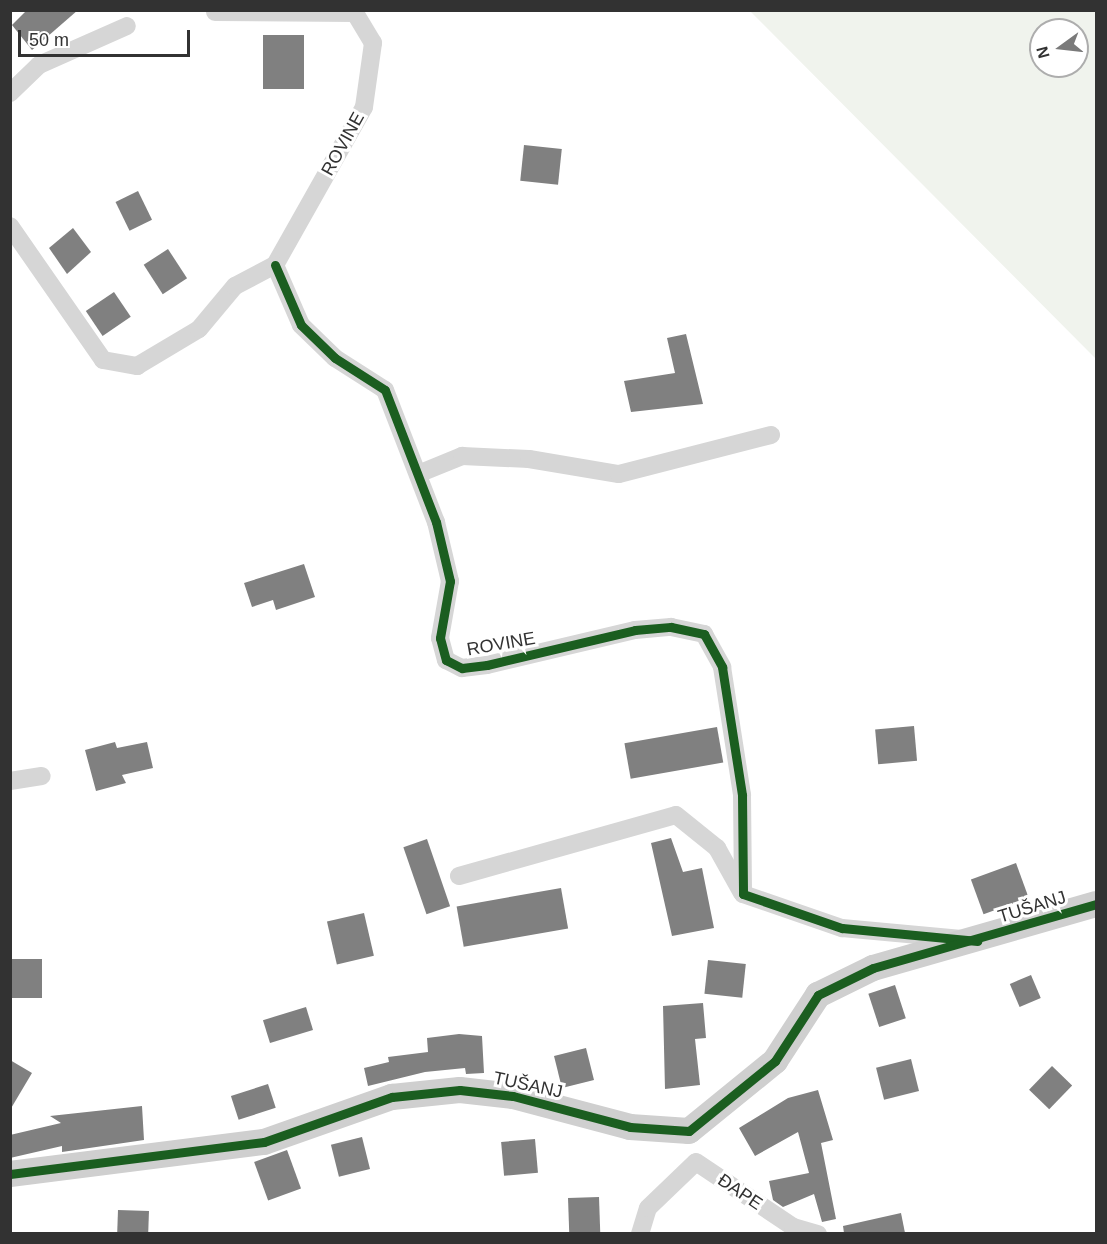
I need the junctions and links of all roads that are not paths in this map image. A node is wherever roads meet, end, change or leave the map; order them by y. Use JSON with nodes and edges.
{"nodes":[{"id":1,"x":332,"y":11,"type":"edge"},
{"id":2,"x":215,"y":12,"type":"edge"},
{"id":3,"x":127,"y":26,"type":"dead end"},
{"id":4,"x":10,"y":93,"type":"edge"},
{"id":5,"x":10,"y":226,"type":"edge"},
{"id":6,"x":275,"y":265,"type":"junction"},
{"id":7,"x":771,"y":435,"type":"dead end"},
{"id":8,"x":418,"y":474,"type":"junction"},
{"id":9,"x":42,"y":776,"type":"dead end"},
{"id":10,"x":10,"y":780,"type":"edge"},
{"id":11,"x":459,"y":876,"type":"dead end"},
{"id":12,"x":743,"y":894,"type":"junction"},
{"id":13,"x":1096,"y":904,"type":"edge"},
{"id":14,"x":977,"y":941,"type":"junction"},
{"id":15,"x":689,"y":1131,"type":"junction"},
{"id":16,"x":696,"y":1162,"type":"junction"},
{"id":17,"x":10,"y":1174,"type":"edge"},
{"id":18,"x":640,"y":1233,"type":"edge"},
{"id":19,"x":818,"y":1233,"type":"edge"}],
"edges":[{"from":1,"to":2,"type":"street","name":"ROVINE"},
{"from":1,"to":6,"type":"street","name":"ROVINE"},
{"from":3,"to":4,"type":"street"},
{"from":5,"to":6,"type":"street"},
{"from":6,"to":8,"type":"street","name":"ROVINE"},
{"from":7,"to":8,"type":"street"},
{"from":8,"to":12,"type":"street","name":"ROVINE"},
{"from":9,"to":10,"type":"street"},
{"from":11,"to":12,"type":"street"},
{"from":12,"to":14,"type":"street","name":"TUŠANJ"},
{"from":13,"to":14,"type":"street","name":"TUŠANJ"},
{"from":14,"to":15,"type":"street","name":"TUŠANJ"},
{"from":15,"to":16,"type":"street"},
{"from":15,"to":17,"type":"street","name":"TUŠANJ"},
{"from":16,"to":18,"type":"street"},
{"from":16,"to":19,"type":"street","name":"ĐAPE"}]}
